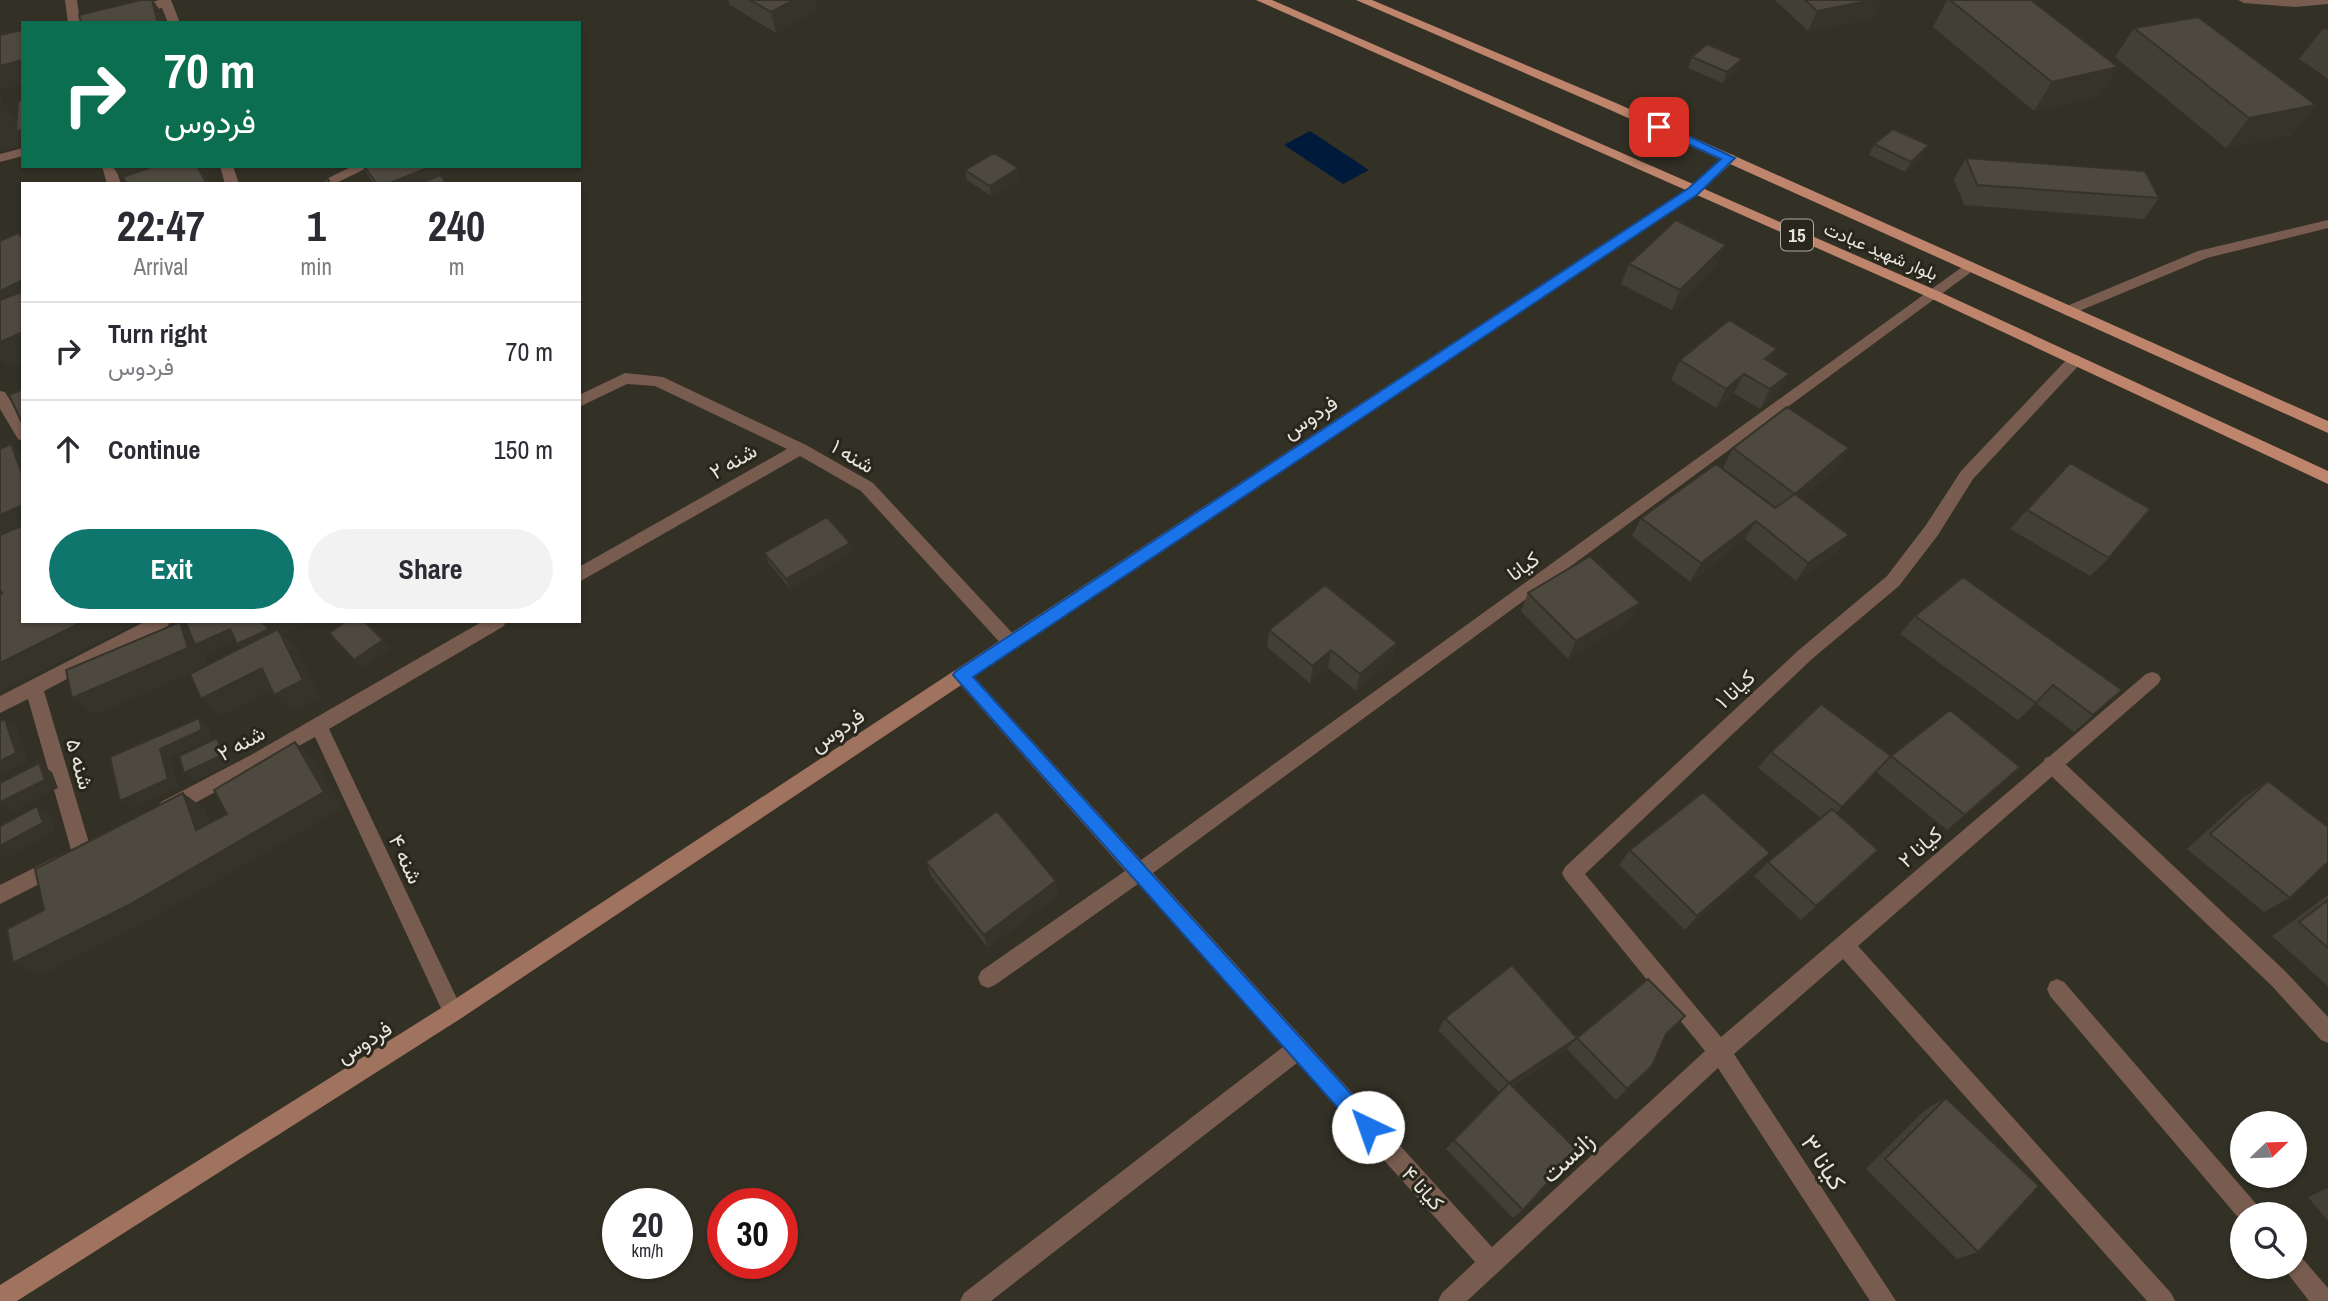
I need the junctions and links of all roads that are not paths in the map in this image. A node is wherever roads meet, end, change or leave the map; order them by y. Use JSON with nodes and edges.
{"nodes":[{"id":1,"x":71,"y":0,"type":"edge"},
{"id":2,"x":1262,"y":0,"type":"edge"},
{"id":3,"x":1363,"y":0,"type":"edge"},
{"id":4,"x":2244,"y":0,"type":"edge"},
{"id":5,"x":2328,"y":1,"type":"edge"},
{"id":6,"x":166,"y":2,"type":"edge"},
{"id":7,"x":74,"y":21,"type":"edge"},
{"id":8,"x":96,"y":21,"type":"edge"},
{"id":9,"x":173,"y":21,"type":"edge"},
{"id":10,"x":21,"y":153,"type":"edge"},
{"id":11,"x":0,"y":158,"type":"edge"},
{"id":12,"x":1729,"y":158,"type":"junction"},
{"id":13,"x":347,"y":175,"type":"edge"},
{"id":14,"x":328,"y":182,"type":"edge"},
{"id":15,"x":1693,"y":191,"type":"junction"},
{"id":16,"x":2328,"y":224,"type":"edge"},
{"id":17,"x":1969,"y":267,"type":"junction"},
{"id":18,"x":1935,"y":295,"type":"junction"},
{"id":19,"x":2067,"y":311,"type":"junction"},
{"id":20,"x":2075,"y":360,"type":"junction"},
{"id":21,"x":0,"y":397,"type":"edge"},
{"id":22,"x":581,"y":401,"type":"edge"},
{"id":23,"x":2328,"y":427,"type":"edge"},
{"id":24,"x":21,"y":432,"type":"edge"},
{"id":25,"x":800,"y":449,"type":"junction"},
{"id":26,"x":2328,"y":478,"type":"edge"},
{"id":27,"x":581,"y":574,"type":"edge"},
{"id":28,"x":158,"y":623,"type":"edge"},
{"id":29,"x":496,"y":623,"type":"edge"},
{"id":30,"x":1011,"y":643,"type":"junction"},
{"id":31,"x":961,"y":675,"type":"junction"},
{"id":32,"x":2152,"y":679,"type":"dead end"},
{"id":33,"x":34,"y":688,"type":"junction"},
{"id":34,"x":0,"y":705,"type":"edge"},
{"id":35,"x":318,"y":725,"type":"junction"},
{"id":36,"x":2052,"y":764,"type":"junction"},
{"id":37,"x":152,"y":816,"type":"edge"},
{"id":38,"x":1138,"y":873,"type":"junction"},
{"id":39,"x":0,"y":895,"type":"edge"},
{"id":40,"x":1843,"y":943,"type":"junction"},
{"id":41,"x":988,"y":978,"type":"dead end"},
{"id":42,"x":2057,"y":989,"type":"dead end"},
{"id":43,"x":453,"y":1013,"type":"junction"},
{"id":44,"x":2328,"y":1033,"type":"edge"},
{"id":45,"x":1297,"y":1049,"type":"junction"},
{"id":46,"x":1720,"y":1052,"type":"junction"},
{"id":47,"x":2240,"y":1202,"type":"edge"},
{"id":48,"x":1491,"y":1263,"type":"junction"},
{"id":49,"x":2305,"y":1279,"type":"edge"},
{"id":50,"x":0,"y":1298,"type":"edge"},
{"id":51,"x":972,"y":1301,"type":"edge"},
{"id":52,"x":1450,"y":1301,"type":"edge"},
{"id":53,"x":1884,"y":1301,"type":"edge"},
{"id":54,"x":2163,"y":1301,"type":"edge"},
{"id":55,"x":2324,"y":1301,"type":"edge"}],
"edges":[{"from":1,"to":7,"type":"street"},
{"from":2,"to":15,"type":"main road","name":"بلوار شهید عبادت","number":"15"},
{"from":3,"to":12,"type":"main road","name":"بلوار شهید عبادت","number":"15"},
{"from":4,"to":5,"type":"street"},
{"from":6,"to":8,"type":"street"},
{"from":6,"to":9,"type":"street"},
{"from":10,"to":11,"type":"street"},
{"from":12,"to":15,"type":"street","name":"فردوس"},
{"from":12,"to":17,"type":"main road","name":"بلوار شهید عبادت","number":"15"},
{"from":13,"to":14,"type":"street"},
{"from":15,"to":18,"type":"main road","name":"بلوار شهید عبادت","number":"15"},
{"from":15,"to":30,"type":"street","name":"فردوس"},
{"from":16,"to":19,"type":"street"},
{"from":17,"to":18,"type":"street","name":"کیانا"},
{"from":17,"to":19,"type":"main road","name":"بلوار شهید عبادت","number":"15"},
{"from":18,"to":20,"type":"main road","name":"بلوار شهید عبادت","number":"15"},
{"from":18,"to":38,"type":"street","name":"کیانا"},
{"from":19,"to":23,"type":"main road","name":"بلوار شهید عبادت","number":"15"},
{"from":20,"to":26,"type":"main road","name":"بلوار شهید عبادت","number":"15"},
{"from":20,"to":46,"type":"street","name":"کیانا ۱"},
{"from":21,"to":24,"type":"street"},
{"from":22,"to":25,"type":"street","name":"شنه ۱"},
{"from":25,"to":27,"type":"street","name":"شنه ۲"},
{"from":25,"to":30,"type":"street","name":"شنه ۱"},
{"from":28,"to":33,"type":"street"},
{"from":29,"to":35,"type":"street","name":"شنه ۲"},
{"from":30,"to":31,"type":"street","name":"فردوس"},
{"from":31,"to":38,"type":"street","name":"کیانا ۴"},
{"from":31,"to":43,"type":"street","name":"فردوس"},
{"from":32,"to":36,"type":"street","name":"کیانا ۲"},
{"from":33,"to":34,"type":"street"},
{"from":33,"to":39,"type":"street","name":"شنه ۵"},
{"from":35,"to":37,"type":"street","name":"شنه ۲"},
{"from":35,"to":43,"type":"street","name":"شنه ۴"},
{"from":36,"to":40,"type":"street","name":"کیانا ۲"},
{"from":36,"to":44,"type":"street"},
{"from":38,"to":41,"type":"street","name":"کیانا"},
{"from":38,"to":45,"type":"street","name":"کیانا ۴"},
{"from":40,"to":46,"type":"street","name":"کیانا ۲"},
{"from":40,"to":54,"type":"street"},
{"from":42,"to":47,"type":"street"},
{"from":43,"to":50,"type":"street","name":"فردوس"},
{"from":45,"to":48,"type":"street","name":"کیانا ۴"},
{"from":45,"to":51,"type":"street"},
{"from":46,"to":48,"type":"street","name":"زانست"},
{"from":46,"to":53,"type":"street","name":"کیانا ۳"},
{"from":48,"to":52,"type":"street","name":"زانست"},
{"from":49,"to":55,"type":"street"}]}
